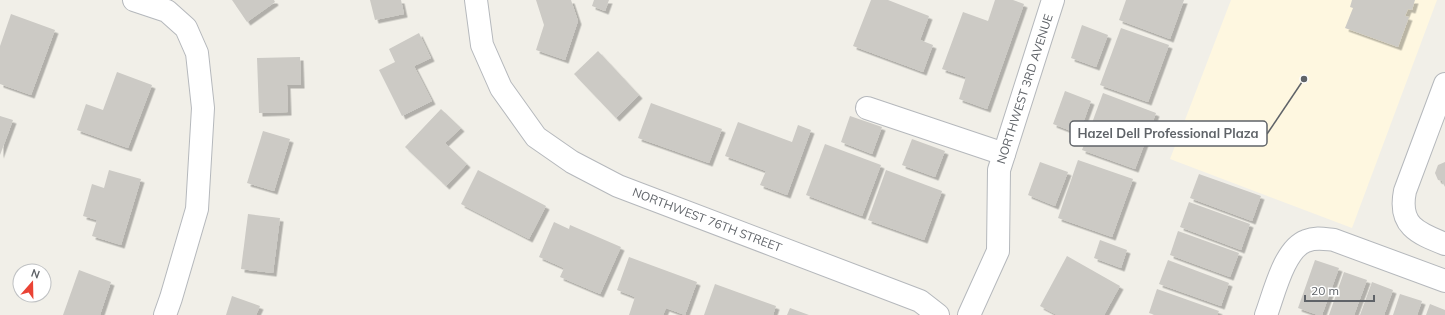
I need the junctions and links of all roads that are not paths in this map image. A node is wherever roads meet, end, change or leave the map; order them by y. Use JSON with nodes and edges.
{"nodes":[{"id":1,"x":134,"y":0,"type":"edge"},
{"id":2,"x":476,"y":0,"type":"edge"},
{"id":3,"x":1053,"y":0,"type":"edge"},
{"id":4,"x":1445,"y":84,"type":"edge"},
{"id":5,"x":867,"y":108,"type":"dead end"},
{"id":6,"x":1004,"y":154,"type":"junction"},
{"id":7,"x":1445,"y":244,"type":"edge"},
{"id":8,"x":1445,"y":281,"type":"edge"},
{"id":9,"x":165,"y":315,"type":"edge"},
{"id":10,"x":938,"y":315,"type":"edge"},
{"id":11,"x":969,"y":315,"type":"edge"},
{"id":12,"x":1266,"y":315,"type":"edge"}],
"edges":[{"from":1,"to":9,"type":"street"},
{"from":2,"to":10,"type":"street","name":"NORTHWEST 76TH STREET"},
{"from":3,"to":6,"type":"street","name":"NORTHWEST 3RD AVENUE"},
{"from":4,"to":7,"type":"street"},
{"from":5,"to":6,"type":"street"},
{"from":6,"to":11,"type":"street","name":"NORTHWEST 3RD AVENUE"},
{"from":8,"to":12,"type":"street"}]}
